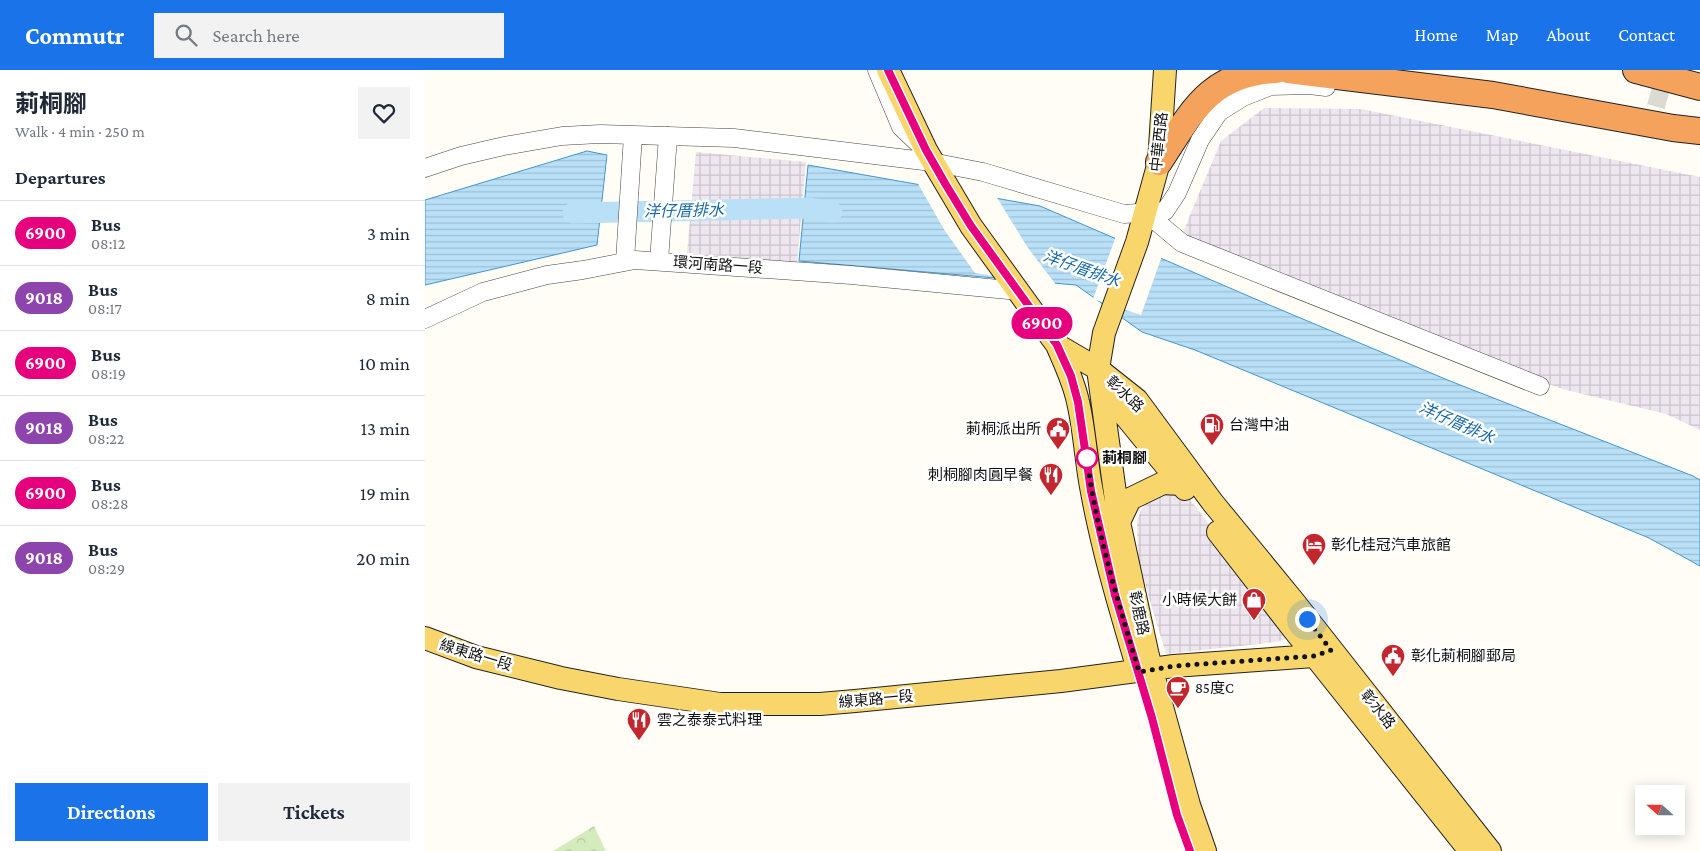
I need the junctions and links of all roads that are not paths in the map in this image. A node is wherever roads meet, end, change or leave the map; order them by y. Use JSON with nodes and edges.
{"nodes":[{"id":1,"x":877,"y":70,"type":"edge"},
{"id":2,"x":888,"y":70,"type":"edge"},
{"id":3,"x":1165,"y":70,"type":"edge"},
{"id":4,"x":1276,"y":70,"type":"edge"},
{"id":5,"x":1288,"y":70,"type":"edge"},
{"id":6,"x":1424,"y":70,"type":"edge"},
{"id":7,"x":1636,"y":70,"type":"edge"},
{"id":8,"x":1700,"y":87,"type":"edge"},
{"id":9,"x":1700,"y":127,"type":"edge"},
{"id":10,"x":1700,"y":131,"type":"edge"},
{"id":11,"x":1645,"y":134,"type":"dead end"},
{"id":12,"x":633,"y":135,"type":"junction"},
{"id":13,"x":668,"y":136,"type":"junction"},
{"id":14,"x":929,"y":156,"type":"junction"},
{"id":15,"x":1159,"y":162,"type":"junction"},
{"id":16,"x":425,"y":168,"type":"edge"},
{"id":17,"x":1146,"y":213,"type":"junction"},
{"id":18,"x":659,"y":261,"type":"junction"},
{"id":19,"x":625,"y":262,"type":"junction"},
{"id":20,"x":1019,"y":291,"type":"junction"},
{"id":21,"x":425,"y":318,"type":"edge"},
{"id":22,"x":1057,"y":345,"type":"junction"},
{"id":23,"x":1098,"y":369,"type":"junction"},
{"id":24,"x":1540,"y":386,"type":"dead end"},
{"id":25,"x":1181,"y":484,"type":"junction"},
{"id":26,"x":1119,"y":522,"type":"junction"},
{"id":27,"x":425,"y":638,"type":"edge"},
{"id":28,"x":1323,"y":653,"type":"junction"},
{"id":29,"x":1145,"y":671,"type":"junction"},
{"id":30,"x":1190,"y":851,"type":"edge"},
{"id":31,"x":1205,"y":851,"type":"edge"},
{"id":32,"x":1470,"y":851,"type":"edge"},
{"id":33,"x":1490,"y":851,"type":"edge"}],
"edges":[{"from":1,"to":14,"type":"street"},
{"from":2,"to":14,"type":"main road"},
{"from":3,"to":15,"type":"main road","name":"中華西路"},
{"from":4,"to":15,"type":"highway"},
{"from":5,"to":10,"type":"highway"},
{"from":6,"to":9,"type":"highway"},
{"from":7,"to":8,"type":"highway"},
{"from":11,"to":17,"type":"street"},
{"from":12,"to":13,"type":"street"},
{"from":12,"to":16,"type":"street"},
{"from":12,"to":19,"type":"street"},
{"from":13,"to":14,"type":"street"},
{"from":13,"to":18,"type":"street"},
{"from":14,"to":17,"type":"street"},
{"from":14,"to":20,"type":"main road"},
{"from":15,"to":17,"type":"main road","name":"中華西路"},
{"from":17,"to":23,"type":"main road","name":"中華西路"},
{"from":17,"to":24,"type":"street"},
{"from":18,"to":19,"type":"street","name":"環河南路一段"},
{"from":18,"to":20,"type":"street","name":"環河南路一段"},
{"from":19,"to":21,"type":"street","name":"環河南路一段"},
{"from":20,"to":22,"type":"main road"},
{"from":22,"to":23,"type":"main road"},
{"from":22,"to":29,"type":"main road","name":"彰鹿路"},
{"from":23,"to":25,"type":"main road","name":"彰水路"},
{"from":23,"to":26,"type":"main road","name":"彰鹿路"},
{"from":23,"to":28,"type":"main road","name":"彰水路"},
{"from":25,"to":26,"type":"main road"},
{"from":25,"to":28,"type":"main road","name":"彰水路"},
{"from":26,"to":29,"type":"main road","name":"彰鹿路"},
{"from":27,"to":29,"type":"main road","name":"線東路一段"},
{"from":28,"to":29,"type":"main road","name":"線東路一段"},
{"from":28,"to":32,"type":"main road","name":"彰水路"},
{"from":28,"to":33,"type":"main road","name":"彰水路"},
{"from":29,"to":30,"type":"main road","name":"彰鹿路"},
{"from":29,"to":31,"type":"main road","name":"彰鹿路"}]}
